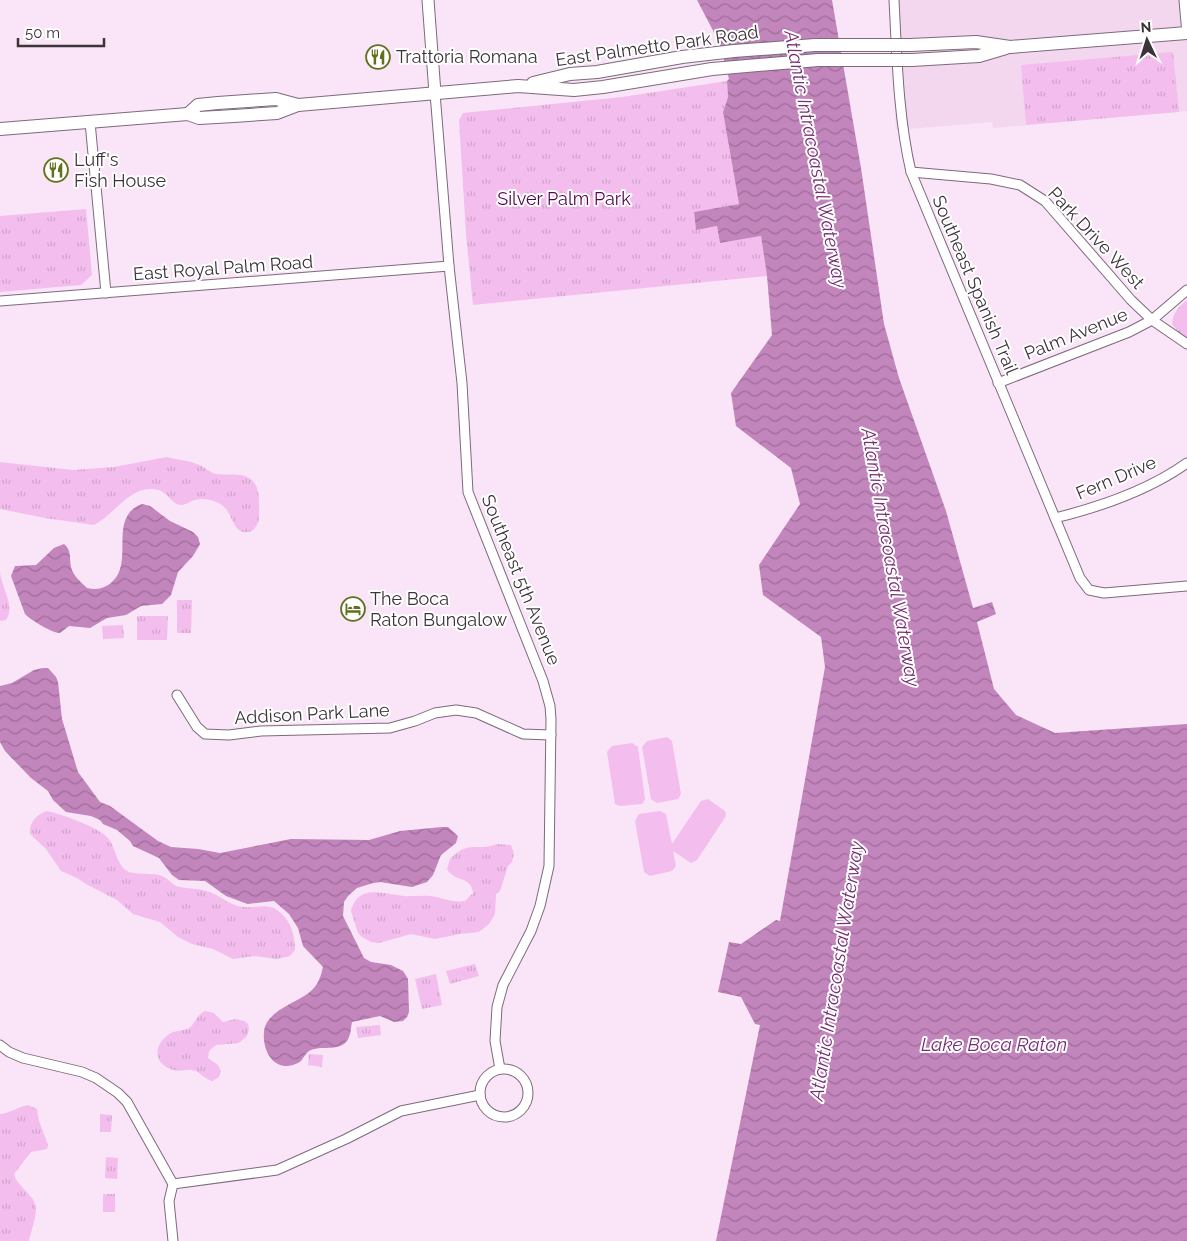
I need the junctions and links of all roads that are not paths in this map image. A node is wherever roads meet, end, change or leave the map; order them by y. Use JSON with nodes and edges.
{"nodes":[{"id":1,"x":428,"y":0,"type":"edge"},
{"id":2,"x":894,"y":0,"type":"edge"},
{"id":3,"x":1184,"y":0,"type":"edge"},
{"id":4,"x":1187,"y":34,"type":"edge"},
{"id":5,"x":1010,"y":47,"type":"junction"},
{"id":6,"x":518,"y":86,"type":"junction"},
{"id":7,"x":435,"y":93,"type":"junction"},
{"id":8,"x":90,"y":122,"type":"junction"},
{"id":9,"x":0,"y":129,"type":"edge"},
{"id":10,"x":911,"y":172,"type":"junction"},
{"id":11,"x":449,"y":266,"type":"junction"},
{"id":12,"x":1187,"y":290,"type":"edge"},
{"id":13,"x":106,"y":293,"type":"junction"},
{"id":14,"x":0,"y":301,"type":"edge"},
{"id":15,"x":1152,"y":320,"type":"junction"},
{"id":16,"x":1187,"y":344,"type":"edge"},
{"id":17,"x":998,"y":383,"type":"junction"},
{"id":18,"x":1187,"y":463,"type":"edge"},
{"id":19,"x":1055,"y":518,"type":"junction"},
{"id":20,"x":1187,"y":586,"type":"edge"},
{"id":21,"x":177,"y":695,"type":"dead end"},
{"id":22,"x":551,"y":735,"type":"junction"},
{"id":23,"x":0,"y":1045,"type":"edge"},
{"id":24,"x":500,"y":1069,"type":"junction"},
{"id":25,"x":480,"y":1095,"type":"junction"},
{"id":26,"x":173,"y":1184,"type":"junction"},
{"id":27,"x":173,"y":1241,"type":"edge"}],
"edges":[{"from":1,"to":7,"type":"street"},
{"from":2,"to":10,"type":"street","name":"Southeast Spanish Trail"},
{"from":3,"to":4,"type":"street"},
{"from":4,"to":5,"type":"main road","name":"East Palmetto Park Road"},
{"from":5,"to":6,"type":"main road","name":"East Palmetto Park Road","bridge":true},
{"from":5,"to":6,"type":"main road","name":"East Palmetto Park Road","bridge":true},
{"from":6,"to":7,"type":"main road","name":"East Palmetto Park Road"},
{"from":7,"to":8,"type":"main road","name":"East Palmetto Park Road"},
{"from":7,"to":11,"type":"street","name":"Southeast 5th Avenue"},
{"from":8,"to":9,"type":"main road","name":"East Palmetto Park Road"},
{"from":8,"to":13,"type":"street"},
{"from":10,"to":15,"type":"street","name":"Park Drive West"},
{"from":10,"to":17,"type":"street","name":"Southeast Spanish Trail"},
{"from":11,"to":13,"type":"street","name":"East Royal Palm Road"},
{"from":11,"to":22,"type":"street","name":"Southeast 5th Avenue"},
{"from":12,"to":15,"type":"street","name":"Palm Avenue"},
{"from":13,"to":14,"type":"street","name":"East Royal Palm Road"},
{"from":15,"to":16,"type":"street","name":"Park Drive West"},
{"from":15,"to":17,"type":"street","name":"Palm Avenue"},
{"from":17,"to":19,"type":"street","name":"Southeast Spanish Trail"},
{"from":18,"to":19,"type":"street","name":"Fern Drive"},
{"from":19,"to":20,"type":"street","name":"Southeast Spanish Trail"},
{"from":21,"to":22,"type":"street","name":"Addison Park Lane"},
{"from":22,"to":24,"type":"street","name":"Southeast 5th Avenue"},
{"from":23,"to":26,"type":"street"},
{"from":24,"to":25,"type":"street"},
{"from":24,"to":25,"type":"street"},
{"from":25,"to":26,"type":"street"},
{"from":26,"to":27,"type":"street"}]}
